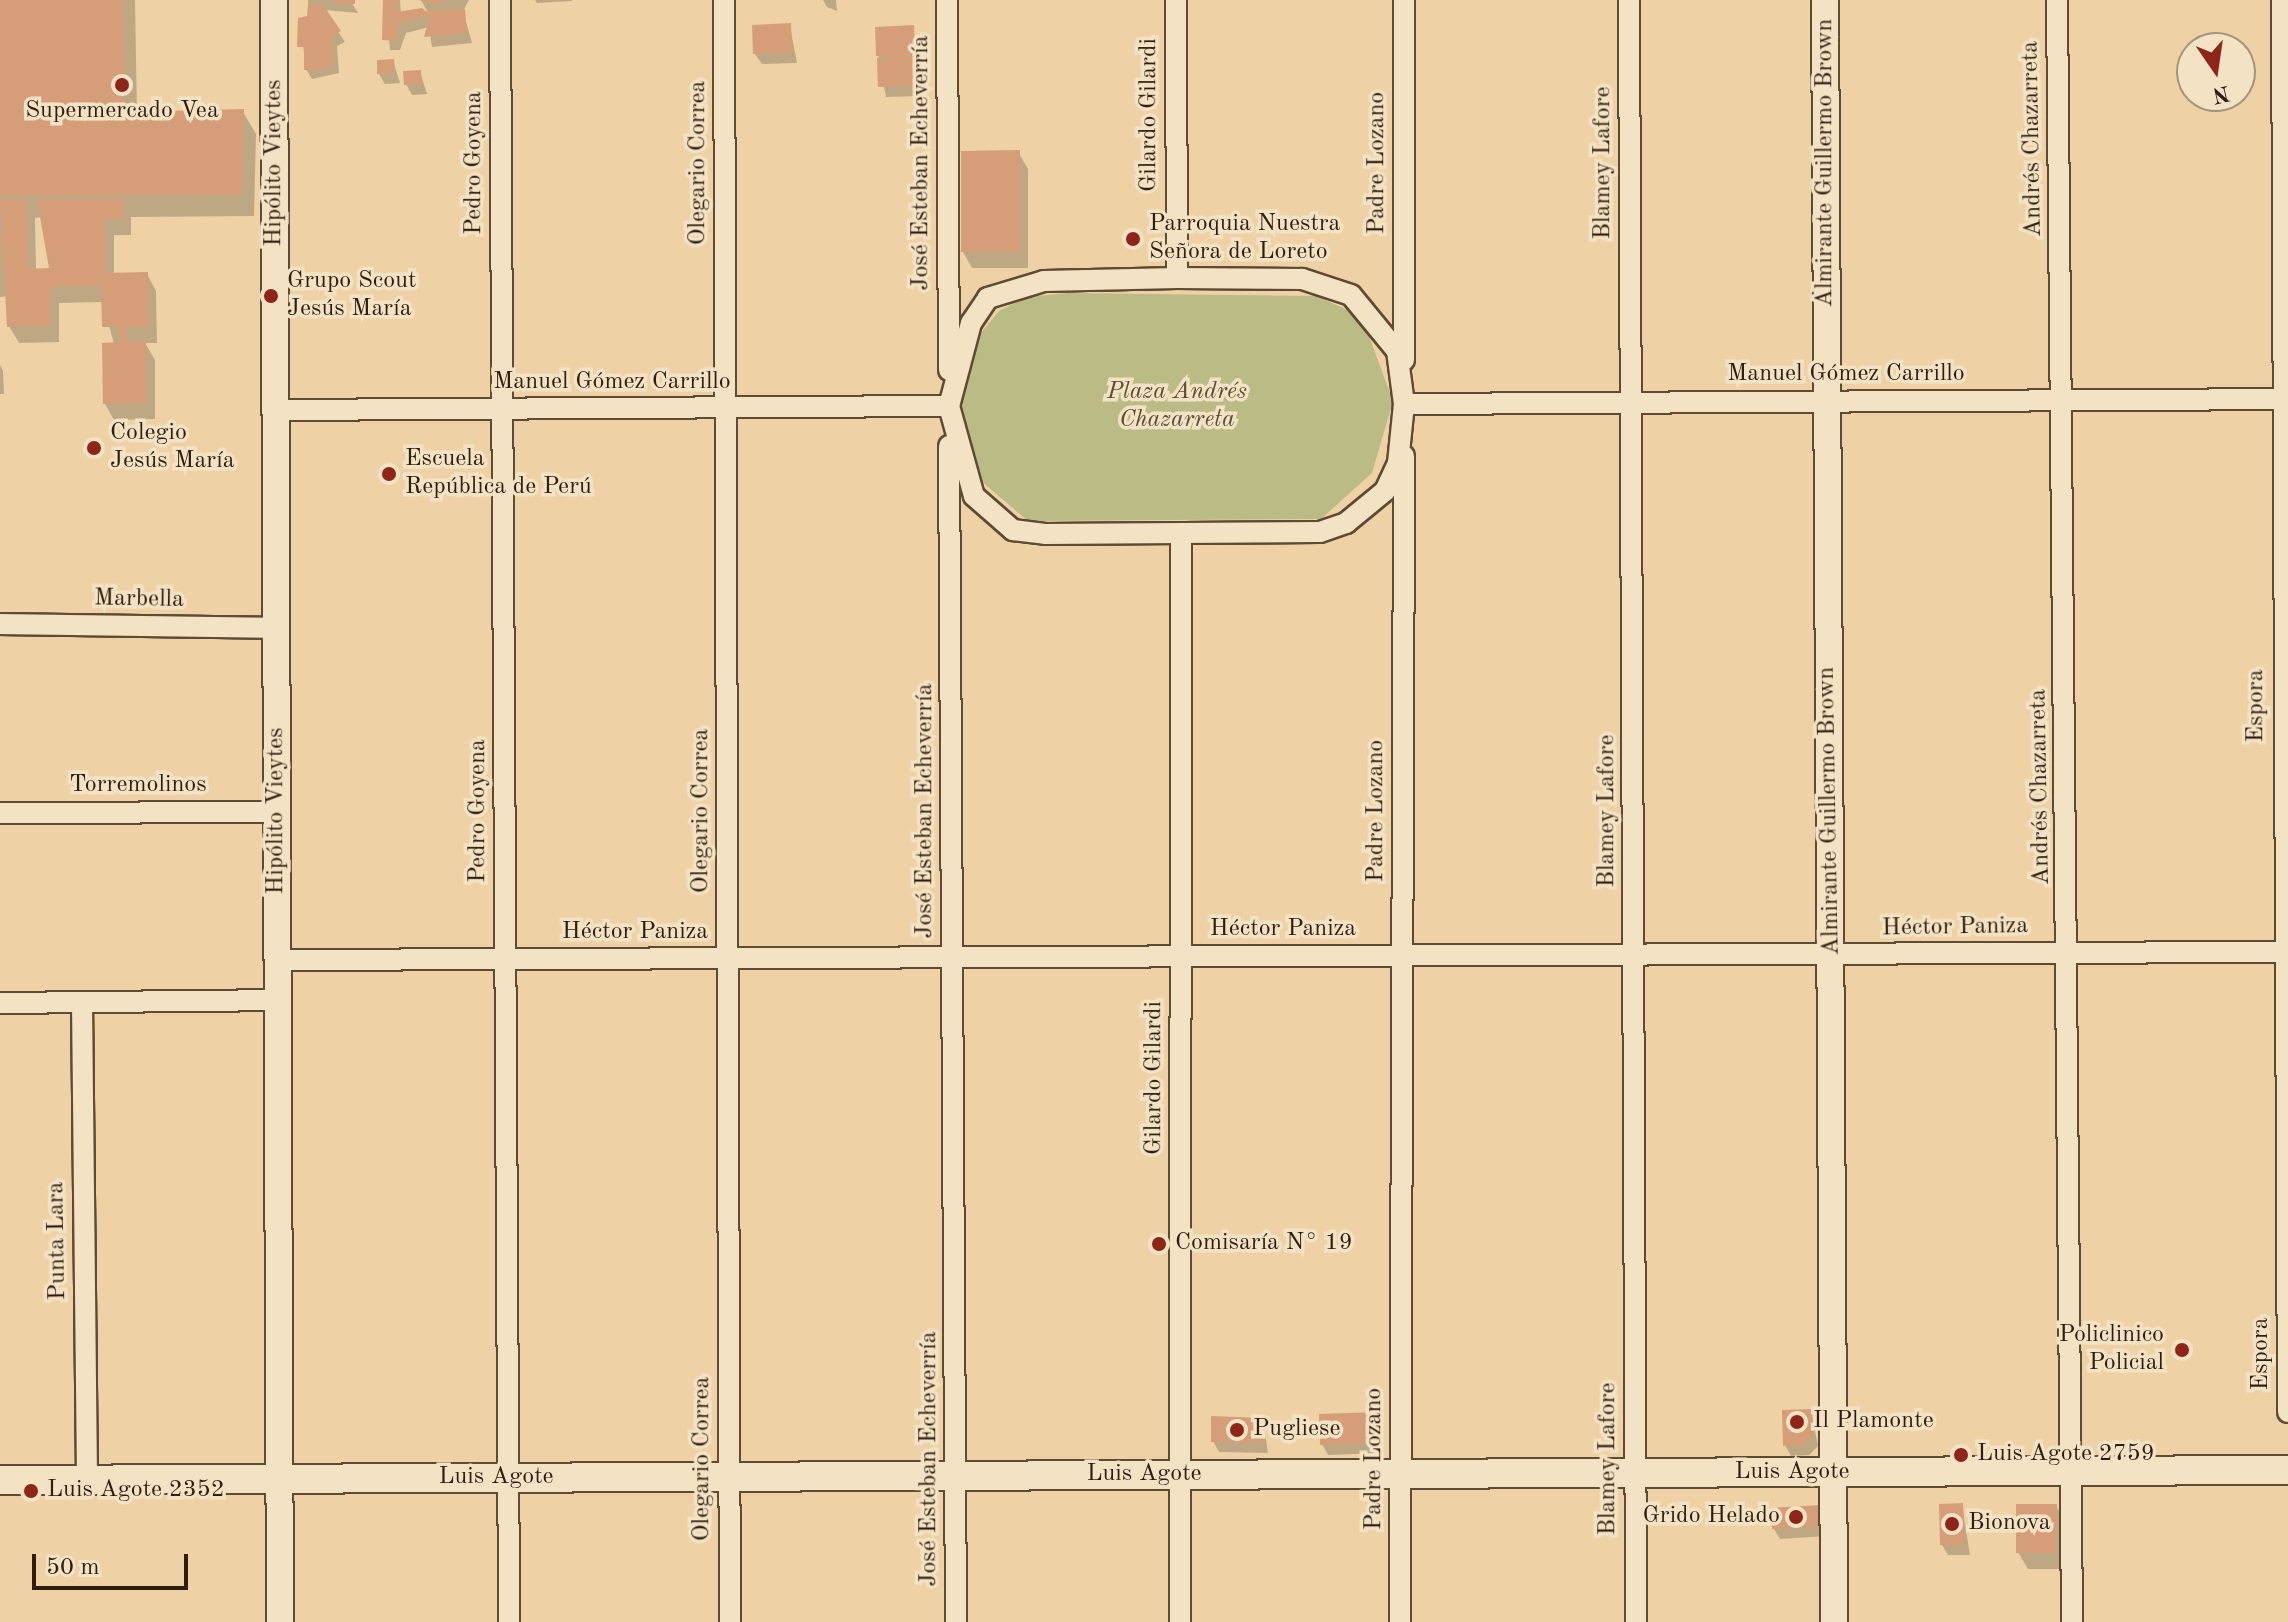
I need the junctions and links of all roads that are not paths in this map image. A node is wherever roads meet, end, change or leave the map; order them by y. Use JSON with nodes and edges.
{"nodes":[{"id":1,"x":274,"y":0,"type":"edge"},
{"id":2,"x":500,"y":0,"type":"edge"},
{"id":3,"x":724,"y":0,"type":"edge"},
{"id":4,"x":947,"y":0,"type":"edge"},
{"id":5,"x":1176,"y":0,"type":"edge"},
{"id":6,"x":1404,"y":0,"type":"edge"},
{"id":7,"x":1629,"y":0,"type":"edge"},
{"id":8,"x":1825,"y":0,"type":"edge"},
{"id":9,"x":2057,"y":0,"type":"edge"},
{"id":10,"x":2282,"y":0,"type":"edge"},
{"id":11,"x":1177,"y":278,"type":"junction"},
{"id":12,"x":2062,"y":399,"type":"junction"},
{"id":13,"x":2285,"y":399,"type":"edge"},
{"id":14,"x":1826,"y":401,"type":"junction"},
{"id":15,"x":1631,"y":402,"type":"junction"},
{"id":16,"x":1404,"y":404,"type":"junction"},
{"id":17,"x":949,"y":406,"type":"junction"},
{"id":18,"x":727,"y":408,"type":"junction"},
{"id":19,"x":503,"y":409,"type":"junction"},
{"id":20,"x":276,"y":410,"type":"junction"},
{"id":21,"x":1181,"y":533,"type":"junction"},
{"id":22,"x":0,"y":624,"type":"edge"},
{"id":23,"x":276,"y":628,"type":"junction"},
{"id":24,"x":277,"y":812,"type":"junction"},
{"id":25,"x":0,"y":813,"type":"edge"},
{"id":26,"x":2069,"y":952,"type":"junction"},
{"id":27,"x":2286,"y":952,"type":"edge"},
{"id":28,"x":1635,"y":954,"type":"junction"},
{"id":29,"x":1402,"y":955,"type":"junction"},
{"id":30,"x":1831,"y":955,"type":"junction"},
{"id":31,"x":953,"y":957,"type":"junction"},
{"id":32,"x":1182,"y":957,"type":"junction"},
{"id":33,"x":506,"y":959,"type":"junction"},
{"id":34,"x":728,"y":959,"type":"junction"},
{"id":35,"x":278,"y":960,"type":"junction"},
{"id":36,"x":279,"y":1000,"type":"junction"},
{"id":37,"x":82,"y":1002,"type":"junction"},
{"id":38,"x":0,"y":1003,"type":"edge"},
{"id":39,"x":2288,"y":1412,"type":"edge"},
{"id":40,"x":2069,"y":1470,"type":"junction"},
{"id":41,"x":2288,"y":1470,"type":"edge"},
{"id":42,"x":1401,"y":1473,"type":"junction"},
{"id":43,"x":1634,"y":1473,"type":"junction"},
{"id":44,"x":1835,"y":1473,"type":"junction"},
{"id":45,"x":1179,"y":1474,"type":"junction"},
{"id":46,"x":956,"y":1475,"type":"junction"},
{"id":47,"x":728,"y":1477,"type":"junction"},
{"id":48,"x":508,"y":1478,"type":"junction"},
{"id":49,"x":87,"y":1479,"type":"junction"},
{"id":50,"x":280,"y":1479,"type":"junction"},
{"id":51,"x":0,"y":1480,"type":"edge"},
{"id":52,"x":280,"y":1622,"type":"edge"},
{"id":53,"x":509,"y":1622,"type":"edge"},
{"id":54,"x":730,"y":1622,"type":"edge"},
{"id":55,"x":956,"y":1622,"type":"edge"},
{"id":56,"x":1180,"y":1622,"type":"edge"},
{"id":57,"x":1400,"y":1622,"type":"edge"},
{"id":58,"x":1636,"y":1622,"type":"edge"},
{"id":59,"x":1834,"y":1622,"type":"edge"},
{"id":60,"x":2072,"y":1622,"type":"edge"}],
"edges":[{"from":1,"to":20,"type":"street","name":"Hipólito Vieytes"},
{"from":2,"to":19,"type":"street","name":"Pedro Goyena"},
{"from":3,"to":18,"type":"street","name":"Olegario Correa"},
{"from":4,"to":17,"type":"street","name":"José Esteban Echeverría"},
{"from":5,"to":11,"type":"street","name":"Gilardo Gilardi"},
{"from":6,"to":16,"type":"street","name":"Padre Lozano"},
{"from":7,"to":15,"type":"street","name":"Blamey Lafore"},
{"from":8,"to":14,"type":"street","name":"Almirante Guillermo Brown"},
{"from":9,"to":12,"type":"street","name":"Andrés Chazarreta"},
{"from":10,"to":13,"type":"street","name":"Espora"},
{"from":11,"to":16,"type":"street"},
{"from":11,"to":17,"type":"street"},
{"from":12,"to":13,"type":"street","name":"Manuel Gómez Carrillo"},
{"from":12,"to":14,"type":"street","name":"Manuel Gómez Carrillo"},
{"from":12,"to":26,"type":"street","name":"Andrés Chazarreta"},
{"from":13,"to":27,"type":"street","name":"Espora"},
{"from":14,"to":15,"type":"street","name":"Manuel Gómez Carrillo"},
{"from":14,"to":30,"type":"street","name":"Almirante Guillermo Brown"},
{"from":15,"to":16,"type":"street","name":"Manuel Gómez Carrillo"},
{"from":15,"to":28,"type":"street","name":"Blamey Lafore"},
{"from":16,"to":21,"type":"street"},
{"from":16,"to":29,"type":"street","name":"Padre Lozano"},
{"from":17,"to":18,"type":"street","name":"Manuel Gómez Carrillo"},
{"from":17,"to":21,"type":"street"},
{"from":17,"to":31,"type":"street","name":"José Esteban Echeverría"},
{"from":18,"to":19,"type":"street","name":"Manuel Gómez Carrillo"},
{"from":18,"to":34,"type":"street","name":"Olegario Correa"},
{"from":19,"to":20,"type":"street","name":"Manuel Gómez Carrillo"},
{"from":19,"to":33,"type":"street","name":"Pedro Goyena"},
{"from":20,"to":23,"type":"street","name":"Hipólito Vieytes"},
{"from":21,"to":32,"type":"street","name":"Gilardo Gilardi"},
{"from":22,"to":23,"type":"street","name":"Marbella"},
{"from":23,"to":24,"type":"street","name":"Hipólito Vieytes"},
{"from":24,"to":25,"type":"street","name":"Torremolinos"},
{"from":24,"to":35,"type":"street","name":"Hipólito Vieytes"},
{"from":26,"to":27,"type":"street","name":"Héctor Paniza"},
{"from":26,"to":30,"type":"street","name":"Héctor Paniza"},
{"from":26,"to":40,"type":"street","name":"Andrés Chazarreta"},
{"from":27,"to":39,"type":"street","name":"Espora"},
{"from":28,"to":29,"type":"street","name":"Héctor Paniza"},
{"from":28,"to":30,"type":"street","name":"Héctor Paniza"},
{"from":28,"to":43,"type":"street","name":"Blamey Lafore"},
{"from":29,"to":32,"type":"street","name":"Héctor Paniza"},
{"from":29,"to":42,"type":"street","name":"Padre Lozano"},
{"from":30,"to":44,"type":"street","name":"Almirante Guillermo Brown"},
{"from":31,"to":32,"type":"street","name":"Héctor Paniza"},
{"from":31,"to":34,"type":"street","name":"Héctor Paniza"},
{"from":31,"to":46,"type":"street","name":"José Esteban Echeverría"},
{"from":32,"to":45,"type":"street","name":"Gilardo Gilardi"},
{"from":33,"to":34,"type":"street","name":"Héctor Paniza"},
{"from":33,"to":35,"type":"street","name":"Héctor Paniza"},
{"from":33,"to":48,"type":"street","name":"Pedro Goyena"},
{"from":34,"to":47,"type":"street","name":"Olegario Correa"},
{"from":35,"to":36,"type":"street","name":"Hipólito Vieytes"},
{"from":36,"to":37,"type":"street"},
{"from":36,"to":50,"type":"street","name":"Hipólito Vieytes"},
{"from":37,"to":38,"type":"street"},
{"from":37,"to":49,"type":"street","name":"Punta Lara"},
{"from":40,"to":41,"type":"main road","name":"Luis Agote"},
{"from":40,"to":44,"type":"main road","name":"Luis Agote"},
{"from":40,"to":60,"type":"street","name":"Andrés Chazarreta"},
{"from":42,"to":43,"type":"main road","name":"Luis Agote"},
{"from":42,"to":45,"type":"main road","name":"Luis Agote"},
{"from":42,"to":57,"type":"street","name":"Padre Lozano"},
{"from":43,"to":44,"type":"main road","name":"Luis Agote"},
{"from":43,"to":58,"type":"street","name":"Blamey Lafore"},
{"from":44,"to":59,"type":"street","name":"Almirante Guillermo Brown"},
{"from":45,"to":46,"type":"main road","name":"Luis Agote"},
{"from":45,"to":56,"type":"street","name":"Gilardo Gilardi"},
{"from":46,"to":47,"type":"main road","name":"Luis Agote"},
{"from":46,"to":55,"type":"street","name":"José Esteban Echeverría"},
{"from":47,"to":48,"type":"main road","name":"Luis Agote"},
{"from":47,"to":54,"type":"street","name":"Olegario Correa"},
{"from":48,"to":50,"type":"main road","name":"Luis Agote"},
{"from":48,"to":53,"type":"street","name":"Pedro Goyena"},
{"from":49,"to":50,"type":"main road","name":"Luis Agote"},
{"from":49,"to":51,"type":"main road","name":"Luis Agote"},
{"from":50,"to":52,"type":"street","name":"Hipólito Vieytes"}]}
